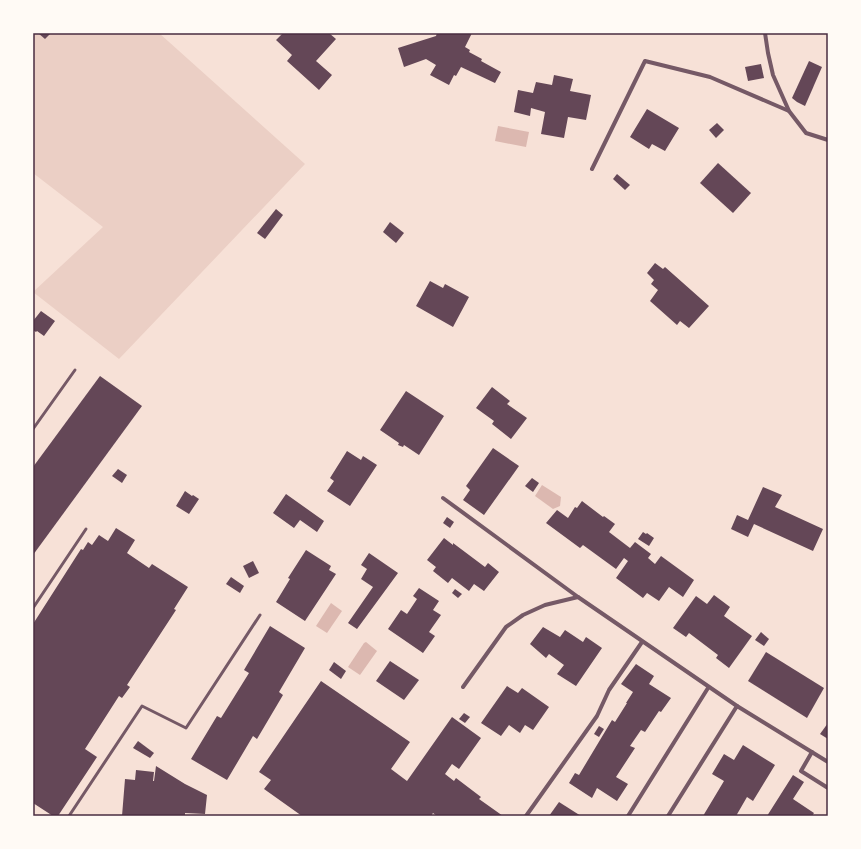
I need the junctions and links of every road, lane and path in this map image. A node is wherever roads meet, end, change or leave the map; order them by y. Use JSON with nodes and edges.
{"nodes":[{"id":1,"x":765,"y":33,"type":"edge"},
{"id":2,"x":789,"y":111,"type":"junction"},
{"id":3,"x":828,"y":140,"type":"edge"},
{"id":4,"x":592,"y":169,"type":"dead end"},
{"id":5,"x":75,"y":370,"type":"dead end"},
{"id":6,"x":33,"y":429,"type":"edge"},
{"id":7,"x":442,"y":498,"type":"dead end"},
{"id":8,"x":86,"y":529,"type":"dead end"},
{"id":9,"x":578,"y":596,"type":"junction"},
{"id":10,"x":33,"y":608,"type":"edge"},
{"id":11,"x":260,"y":615,"type":"dead end"},
{"id":12,"x":642,"y":642,"type":"junction"},
{"id":13,"x":463,"y":687,"type":"dead end"},
{"id":14,"x":708,"y":688,"type":"junction"},
{"id":15,"x":737,"y":706,"type":"junction"},
{"id":16,"x":812,"y":752,"type":"junction"},
{"id":17,"x":828,"y":762,"type":"edge"},
{"id":18,"x":828,"y":788,"type":"edge"},
{"id":19,"x":69,"y":816,"type":"edge"},
{"id":20,"x":526,"y":816,"type":"edge"},
{"id":21,"x":628,"y":816,"type":"edge"},
{"id":22,"x":668,"y":816,"type":"edge"}],
"edges":[{"from":1,"to":2,"type":"street"},
{"from":2,"to":3,"type":"street"},
{"from":2,"to":4,"type":"street"},
{"from":5,"to":6,"type":"lane"},
{"from":7,"to":9,"type":"street"},
{"from":8,"to":10,"type":"lane"},
{"from":9,"to":12,"type":"street"},
{"from":9,"to":13,"type":"street"},
{"from":11,"to":19,"type":"lane"},
{"from":12,"to":14,"type":"street"},
{"from":12,"to":20,"type":"street"},
{"from":14,"to":15,"type":"street"},
{"from":14,"to":21,"type":"street"},
{"from":15,"to":16,"type":"street"},
{"from":15,"to":22,"type":"street"},
{"from":16,"to":17,"type":"street"},
{"from":16,"to":18,"type":"street"}]}
